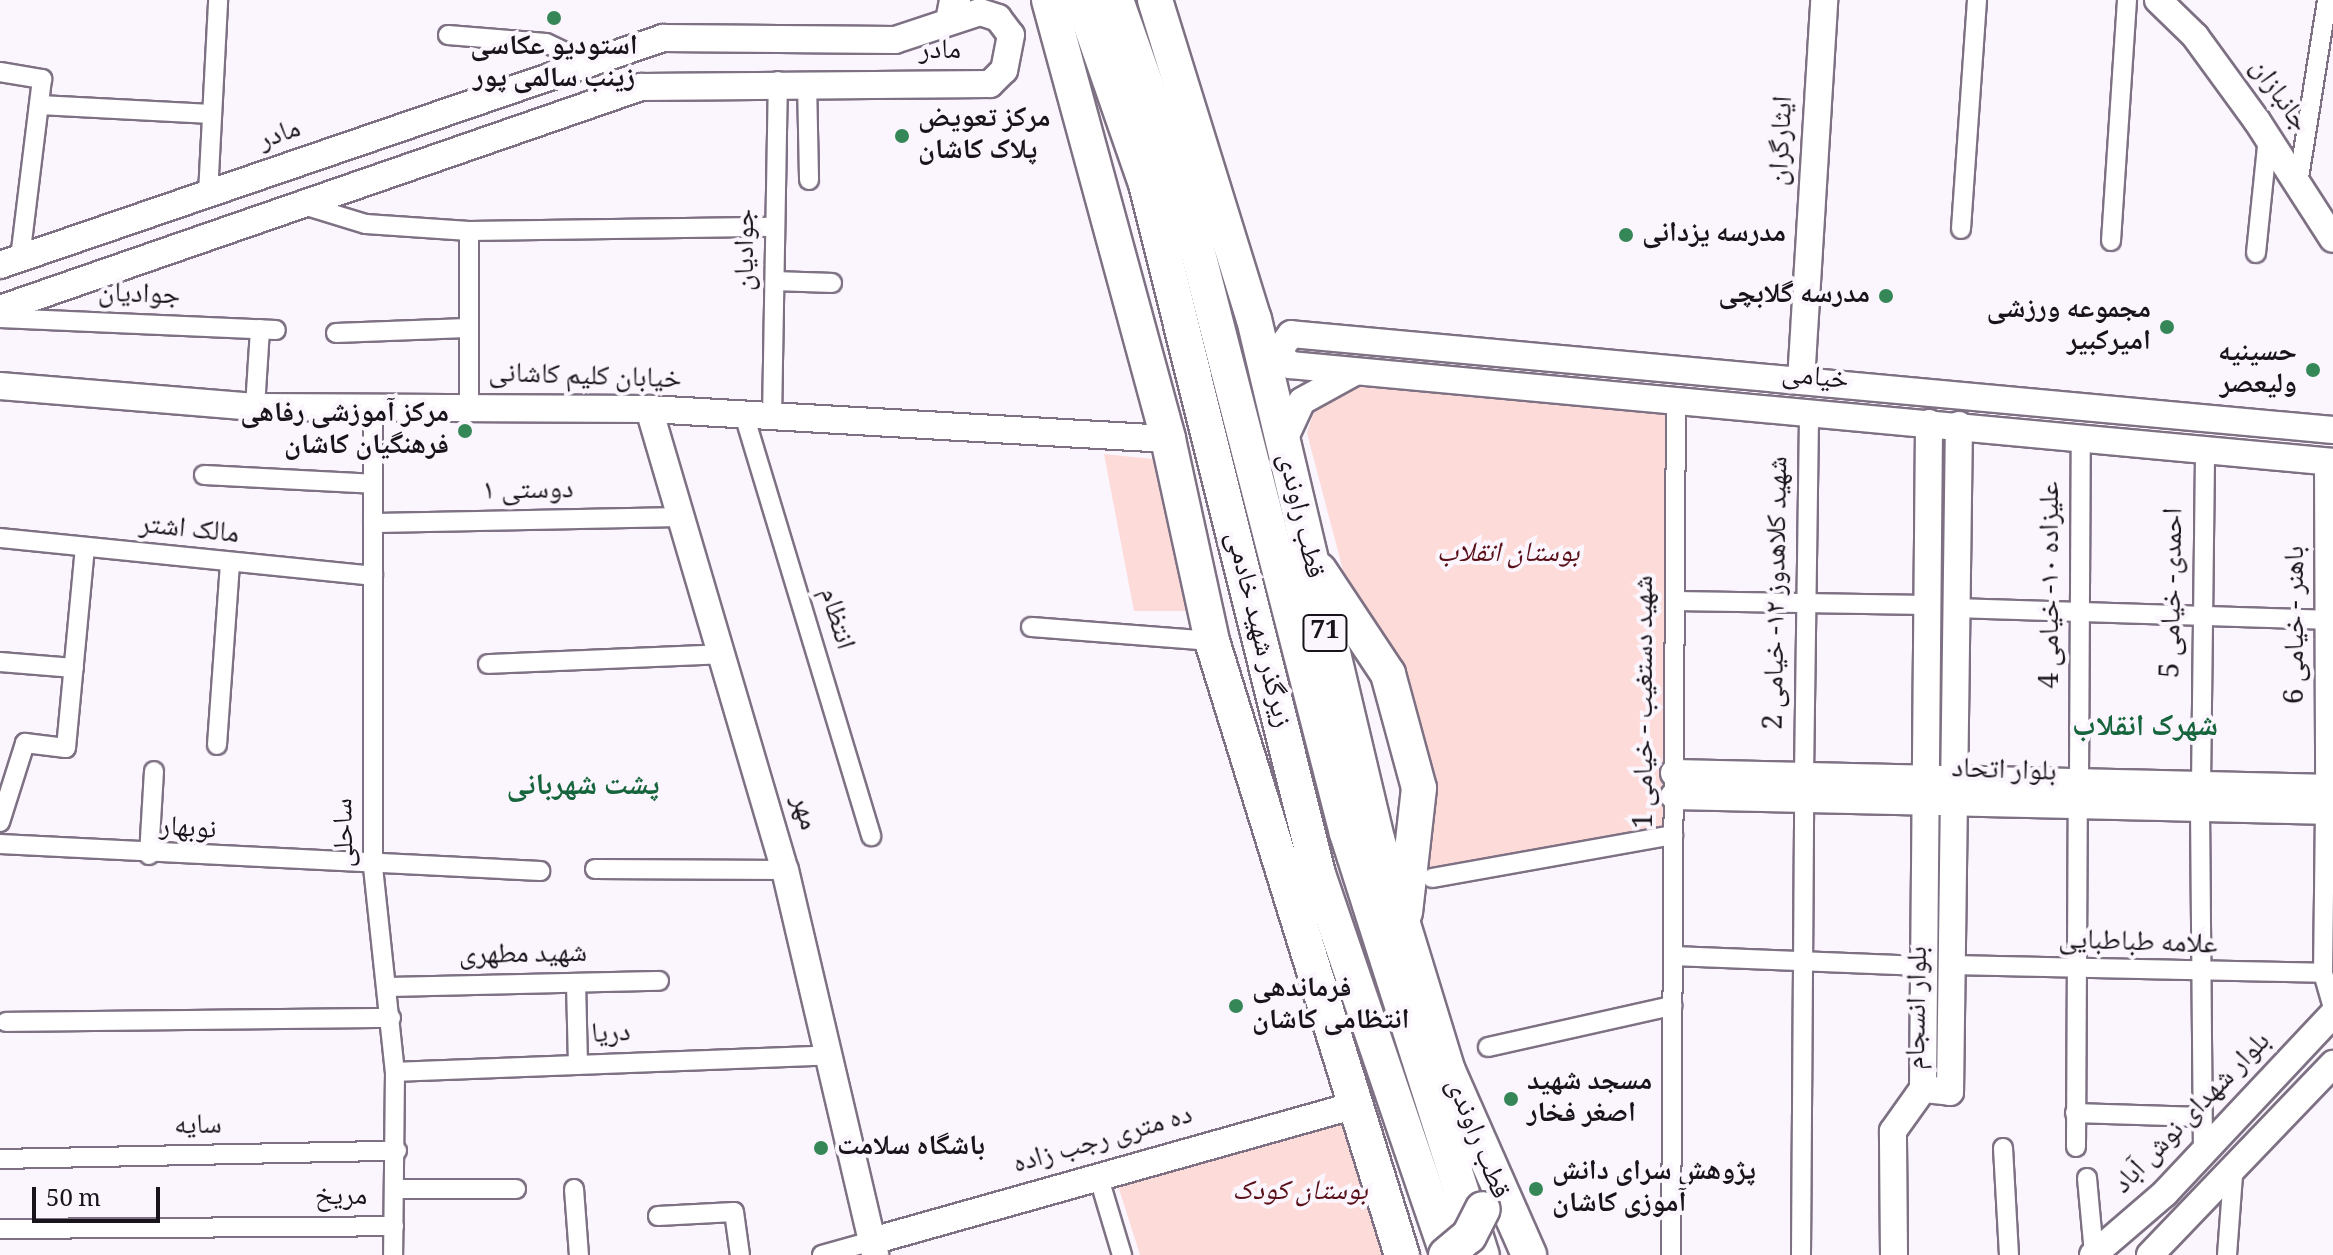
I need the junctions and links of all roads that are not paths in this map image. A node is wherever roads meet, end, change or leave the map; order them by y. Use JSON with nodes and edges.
{"nodes":[{"id":1,"x":218,"y":0,"type":"edge"},
{"id":2,"x":1049,"y":0,"type":"edge"},
{"id":3,"x":1068,"y":0,"type":"edge"},
{"id":4,"x":1082,"y":0,"type":"edge"},
{"id":5,"x":1116,"y":0,"type":"edge"},
{"id":6,"x":1155,"y":0,"type":"edge"},
{"id":7,"x":1824,"y":0,"type":"edge"},
{"id":8,"x":1977,"y":0,"type":"edge"},
{"id":9,"x":2127,"y":0,"type":"edge"},
{"id":10,"x":2327,"y":0,"type":"edge"},
{"id":11,"x":2165,"y":3,"type":"edge"},
{"id":12,"x":953,"y":8,"type":"edge"},
{"id":13,"x":448,"y":35,"type":"dead end"},
{"id":14,"x":851,"y":44,"type":"junction"},
{"id":15,"x":586,"y":62,"type":"junction"},
{"id":16,"x":0,"y":72,"type":"edge"},
{"id":17,"x":778,"y":81,"type":"junction"},
{"id":18,"x":807,"y":82,"type":"junction"},
{"id":19,"x":2324,"y":83,"type":"edge"},
{"id":20,"x":850,"y":84,"type":"junction"},
{"id":21,"x":39,"y":105,"type":"junction"},
{"id":22,"x":212,"y":114,"type":"junction"},
{"id":23,"x":2268,"y":136,"type":"junction"},
{"id":24,"x":1093,"y":150,"type":"junction"},
{"id":25,"x":809,"y":180,"type":"dead end"},
{"id":26,"x":2298,"y":184,"type":"junction"},
{"id":27,"x":208,"y":194,"type":"junction"},
{"id":28,"x":300,"y":204,"type":"junction"},
{"id":29,"x":774,"y":227,"type":"junction"},
{"id":30,"x":1961,"y":229,"type":"dead end"},
{"id":31,"x":469,"y":231,"type":"junction"},
{"id":32,"x":1113,"y":235,"type":"junction"},
{"id":33,"x":2333,"y":239,"type":"edge"},
{"id":34,"x":2111,"y":241,"type":"dead end"},
{"id":35,"x":2256,"y":253,"type":"dead end"},
{"id":36,"x":10,"y":262,"type":"edge"},
{"id":37,"x":775,"y":281,"type":"junction"},
{"id":38,"x":832,"y":283,"type":"dead end"},
{"id":39,"x":38,"y":296,"type":"junction"},
{"id":40,"x":0,"y":309,"type":"edge"},
{"id":41,"x":0,"y":318,"type":"edge"},
{"id":42,"x":1254,"y":319,"type":"junction"},
{"id":43,"x":467,"y":328,"type":"junction"},
{"id":44,"x":336,"y":333,"type":"dead end"},
{"id":45,"x":1357,"y":371,"type":"junction"},
{"id":46,"x":1801,"y":381,"type":"junction"},
{"id":47,"x":0,"y":386,"type":"edge"},
{"id":48,"x":1676,"y":399,"type":"junction"},
{"id":49,"x":255,"y":407,"type":"junction"},
{"id":50,"x":469,"y":407,"type":"junction"},
{"id":51,"x":373,"y":409,"type":"junction"},
{"id":52,"x":649,"y":409,"type":"junction"},
{"id":53,"x":1809,"y":410,"type":"junction"},
{"id":54,"x":745,"y":418,"type":"junction"},
{"id":55,"x":772,"y":419,"type":"junction"},
{"id":56,"x":2333,"y":430,"type":"edge"},
{"id":57,"x":1929,"y":434,"type":"junction"},
{"id":58,"x":1958,"y":437,"type":"junction"},
{"id":59,"x":2081,"y":437,"type":"junction"},
{"id":60,"x":1168,"y":439,"type":"junction"},
{"id":61,"x":1282,"y":444,"type":"junction"},
{"id":62,"x":2205,"y":450,"type":"junction"},
{"id":63,"x":2329,"y":462,"type":"edge"},
{"id":64,"x":204,"y":475,"type":"dead end"},
{"id":65,"x":373,"y":484,"type":"junction"},
{"id":66,"x":684,"y":517,"type":"junction"},
{"id":67,"x":373,"y":523,"type":"junction"},
{"id":68,"x":0,"y":538,"type":"edge"},
{"id":69,"x":85,"y":548,"type":"junction"},
{"id":70,"x":1307,"y":552,"type":"junction"},
{"id":71,"x":230,"y":564,"type":"junction"},
{"id":72,"x":373,"y":576,"type":"junction"},
{"id":73,"x":1675,"y":601,"type":"junction"},
{"id":74,"x":1806,"y":601,"type":"junction"},
{"id":75,"x":1941,"y":606,"type":"junction"},
{"id":76,"x":2080,"y":611,"type":"junction"},
{"id":77,"x":2201,"y":613,"type":"junction"},
{"id":78,"x":2329,"y":620,"type":"edge"},
{"id":79,"x":1031,"y":627,"type":"dead end"},
{"id":80,"x":1212,"y":641,"type":"junction"},
{"id":81,"x":724,"y":654,"type":"junction"},
{"id":82,"x":0,"y":662,"type":"edge"},
{"id":83,"x":488,"y":664,"type":"dead end"},
{"id":84,"x":74,"y":668,"type":"junction"},
{"id":85,"x":217,"y":745,"type":"dead end"},
{"id":86,"x":154,"y":771,"type":"dead end"},
{"id":87,"x":1674,"y":784,"type":"junction"},
{"id":88,"x":1804,"y":787,"type":"junction"},
{"id":89,"x":1940,"y":791,"type":"junction"},
{"id":90,"x":2078,"y":794,"type":"junction"},
{"id":91,"x":2201,"y":796,"type":"junction"},
{"id":92,"x":2329,"y":800,"type":"edge"},
{"id":93,"x":1,"y":817,"type":"edge"},
{"id":94,"x":1347,"y":833,"type":"junction"},
{"id":95,"x":1673,"y":835,"type":"junction"},
{"id":96,"x":871,"y":836,"type":"dead end"},
{"id":97,"x":0,"y":844,"type":"edge"},
{"id":98,"x":149,"y":855,"type":"junction"},
{"id":99,"x":373,"y":867,"type":"junction"},
{"id":100,"x":595,"y":869,"type":"dead end"},
{"id":101,"x":785,"y":870,"type":"junction"},
{"id":102,"x":540,"y":871,"type":"dead end"},
{"id":103,"x":1318,"y":874,"type":"junction"},
{"id":104,"x":1432,"y":878,"type":"dead end"},
{"id":105,"x":1404,"y":928,"type":"junction"},
{"id":106,"x":1673,"y":956,"type":"junction"},
{"id":107,"x":1801,"y":964,"type":"junction"},
{"id":108,"x":1951,"y":965,"type":"junction"},
{"id":109,"x":1923,"y":966,"type":"junction"},
{"id":110,"x":2077,"y":970,"type":"junction"},
{"id":111,"x":2323,"y":973,"type":"junction"},
{"id":112,"x":2202,"y":975,"type":"junction"},
{"id":113,"x":659,"y":981,"type":"dead end"},
{"id":114,"x":576,"y":983,"type":"junction"},
{"id":115,"x":387,"y":987,"type":"junction"},
{"id":116,"x":1672,"y":1006,"type":"junction"},
{"id":117,"x":2333,"y":1007,"type":"edge"},
{"id":118,"x":2333,"y":1014,"type":"edge"},
{"id":119,"x":391,"y":1018,"type":"junction"},
{"id":120,"x":6,"y":1022,"type":"dead end"},
{"id":121,"x":1488,"y":1047,"type":"dead end"},
{"id":122,"x":831,"y":1055,"type":"junction"},
{"id":123,"x":2333,"y":1064,"type":"edge"},
{"id":124,"x":578,"y":1065,"type":"junction"},
{"id":125,"x":395,"y":1072,"type":"junction"},
{"id":126,"x":1923,"y":1089,"type":"junction"},
{"id":127,"x":1352,"y":1106,"type":"junction"},
{"id":128,"x":2075,"y":1113,"type":"junction"},
{"id":129,"x":2201,"y":1117,"type":"junction"},
{"id":130,"x":2076,"y":1147,"type":"dead end"},
{"id":131,"x":2003,"y":1148,"type":"dead end"},
{"id":132,"x":397,"y":1151,"type":"junction"},
{"id":133,"x":2203,"y":1155,"type":"junction"},
{"id":134,"x":0,"y":1159,"type":"edge"},
{"id":135,"x":1098,"y":1175,"type":"junction"},
{"id":136,"x":2233,"y":1176,"type":"junction"},
{"id":137,"x":2087,"y":1178,"type":"dead end"},
{"id":138,"x":396,"y":1189,"type":"junction"},
{"id":139,"x":516,"y":1189,"type":"dead end"},
{"id":140,"x":574,"y":1189,"type":"dead end"},
{"id":141,"x":1488,"y":1197,"type":"junction"},
{"id":142,"x":658,"y":1216,"type":"dead end"},
{"id":143,"x":394,"y":1226,"type":"junction"},
{"id":144,"x":0,"y":1229,"type":"edge"},
{"id":145,"x":873,"y":1248,"type":"edge"},
{"id":146,"x":1406,"y":1252,"type":"edge"},
{"id":147,"x":393,"y":1255,"type":"edge"},
{"id":148,"x":579,"y":1255,"type":"edge"},
{"id":149,"x":740,"y":1255,"type":"edge"},
{"id":150,"x":822,"y":1255,"type":"edge"},
{"id":151,"x":1122,"y":1255,"type":"edge"},
{"id":152,"x":1447,"y":1255,"type":"edge"},
{"id":153,"x":1482,"y":1255,"type":"edge"},
{"id":154,"x":1529,"y":1255,"type":"edge"},
{"id":155,"x":1671,"y":1255,"type":"edge"},
{"id":156,"x":1801,"y":1255,"type":"edge"},
{"id":157,"x":1894,"y":1255,"type":"edge"},
{"id":158,"x":2009,"y":1255,"type":"edge"},
{"id":159,"x":2094,"y":1255,"type":"edge"},
{"id":160,"x":2150,"y":1255,"type":"edge"},
{"id":161,"x":2227,"y":1255,"type":"edge"}],
"edges":[{"from":1,"to":22,"type":"street"},
{"from":2,"to":24,"type":"highway"},
{"from":3,"to":24,"type":"highway"},
{"from":4,"to":103,"type":"highway","name":"زیرگذر شهید خادمی"},
{"from":5,"to":94,"type":"highway","name":"زیرگذر شهید خادمی"},
{"from":6,"to":42,"type":"highway","name":"قطب راوندی","number":"71"},
{"from":7,"to":46,"type":"street","name":"ایثارگران"},
{"from":8,"to":30,"type":"street"},
{"from":9,"to":34,"type":"street"},
{"from":10,"to":19,"type":"street"},
{"from":11,"to":23,"type":"street","name":"جانبازان"},
{"from":12,"to":14,"type":"street","name":"مادر"},
{"from":12,"to":20,"type":"street","name":"مادر"},
{"from":13,"to":15,"type":"street"},
{"from":14,"to":15,"type":"street","name":"مادر"},
{"from":14,"to":20,"type":"street"},
{"from":15,"to":27,"type":"street","name":"مادر"},
{"from":16,"to":21,"type":"street"},
{"from":17,"to":18,"type":"street","name":"مادر"},
{"from":17,"to":28,"type":"street","name":"مادر"},
{"from":17,"to":29,"type":"street","name":"جوادیان"},
{"from":18,"to":20,"type":"street","name":"مادر"},
{"from":18,"to":25,"type":"street"},
{"from":19,"to":26,"type":"street"},
{"from":21,"to":22,"type":"street"},
{"from":21,"to":36,"type":"street"},
{"from":22,"to":27,"type":"street"},
{"from":23,"to":26,"type":"street","name":"جانبازان"},
{"from":23,"to":35,"type":"street"},
{"from":24,"to":32,"type":"highway"},
{"from":26,"to":33,"type":"street","name":"جانبازان"},
{"from":27,"to":36,"type":"street","name":"مادر"},
{"from":28,"to":31,"type":"street"},
{"from":28,"to":39,"type":"street","name":"مادر"},
{"from":29,"to":31,"type":"street"},
{"from":29,"to":37,"type":"street","name":"جوادیان"},
{"from":31,"to":43,"type":"street"},
{"from":32,"to":60,"type":"highway"},
{"from":32,"to":103,"type":"highway"},
{"from":36,"to":39,"type":"street"},
{"from":37,"to":38,"type":"street"},
{"from":37,"to":55,"type":"street","name":"جوادیان"},
{"from":39,"to":40,"type":"street","name":"مادر"},
{"from":41,"to":49,"type":"street","name":"جوادیان"},
{"from":42,"to":61,"type":"highway","name":"قطب راوندی","number":"71"},
{"from":42,"to":94,"type":"highway"},
{"from":43,"to":44,"type":"street"},
{"from":43,"to":50,"type":"street"},
{"from":45,"to":46,"type":"street","name":"خیامی"},
{"from":45,"to":48,"type":"street","name":"خیامی"},
{"from":45,"to":61,"type":"street"},
{"from":46,"to":56,"type":"street","name":"خیامی"},
{"from":47,"to":49,"type":"street","name":"خیابان کلیم کاشانی"},
{"from":48,"to":53,"type":"street","name":"خیامی"},
{"from":48,"to":73,"type":"street","name":"شهید دستغیب - خیامی 1"},
{"from":49,"to":51,"type":"street","name":"خیابان کلیم کاشانی"},
{"from":50,"to":51,"type":"street","name":"خیابان کلیم کاشانی"},
{"from":50,"to":52,"type":"street","name":"خیابان کلیم کاشانی"},
{"from":51,"to":65,"type":"street","name":"ساحلی"},
{"from":52,"to":54,"type":"street","name":"خیابان کلیم کاشانی"},
{"from":52,"to":66,"type":"street","name":"مهر"},
{"from":53,"to":57,"type":"street","name":"خیامی"},
{"from":53,"to":74,"type":"street","name":"شهید کلاهدوز ۱۲- خیامی 2"},
{"from":54,"to":55,"type":"street","name":"خیابان کلیم کاشانی"},
{"from":54,"to":96,"type":"street","name":"انتظام"},
{"from":55,"to":60,"type":"street","name":"خیابان کلیم کاشانی"},
{"from":57,"to":58,"type":"street","name":"خیامی"},
{"from":57,"to":75,"type":"street","name":"بلوار انسجام"},
{"from":58,"to":59,"type":"street","name":"خیامی"},
{"from":58,"to":75,"type":"street","name":"بلوار انسجام"},
{"from":59,"to":62,"type":"street","name":"خیامی"},
{"from":59,"to":76,"type":"street","name":"علیزاده ۱۰- خیامی 4"},
{"from":60,"to":80,"type":"highway"},
{"from":61,"to":70,"type":"highway","name":"قطب راوندی","number":"71"},
{"from":62,"to":63,"type":"street","name":"خیامی"},
{"from":62,"to":77,"type":"street","name":"احمدی- خیامی 5"},
{"from":63,"to":78,"type":"street","name":"باهنر - خیامی 6"},
{"from":64,"to":65,"type":"street"},
{"from":65,"to":67,"type":"street","name":"ساحلی"},
{"from":66,"to":67,"type":"street","name":"دوستی ۱"},
{"from":66,"to":81,"type":"street","name":"مهر"},
{"from":67,"to":72,"type":"street","name":"ساحلی"},
{"from":68,"to":69,"type":"street","name":"مالک اشتر"},
{"from":69,"to":71,"type":"street","name":"مالک اشتر"},
{"from":69,"to":84,"type":"street"},
{"from":70,"to":105,"type":"highway","name":"قطب راوندی","number":"71"},
{"from":70,"to":105,"type":"highway"},
{"from":71,"to":72,"type":"street","name":"مالک اشتر"},
{"from":71,"to":85,"type":"street"},
{"from":72,"to":99,"type":"street","name":"ساحلی"},
{"from":73,"to":74,"type":"street"},
{"from":73,"to":87,"type":"street","name":"شهید دستغیب - خیامی 1"},
{"from":74,"to":75,"type":"street"},
{"from":74,"to":88,"type":"street","name":"شهید کلاهدوز ۱۲- خیامی 2"},
{"from":75,"to":76,"type":"street"},
{"from":75,"to":89,"type":"street","name":"بلوار انسجام"},
{"from":76,"to":77,"type":"street"},
{"from":76,"to":90,"type":"street","name":"علیزاده ۱۰- خیامی 4"},
{"from":77,"to":78,"type":"street"},
{"from":77,"to":91,"type":"street","name":"احمدی- خیامی 5"},
{"from":78,"to":92,"type":"street","name":"باهنر - خیامی 6"},
{"from":79,"to":80,"type":"street"},
{"from":80,"to":127,"type":"highway"},
{"from":81,"to":83,"type":"street"},
{"from":81,"to":101,"type":"street","name":"مهر"},
{"from":82,"to":84,"type":"street"},
{"from":84,"to":93,"type":"street"},
{"from":86,"to":98,"type":"street"},
{"from":87,"to":88,"type":"street","name":"بلوار اتحاد"},
{"from":87,"to":95,"type":"street","name":"شهید دستغیب - خیامی 1"},
{"from":88,"to":89,"type":"street","name":"بلوار اتحاد"},
{"from":88,"to":107,"type":"street","name":"شهید کلاهدوز ۱۲- خیامی 2"},
{"from":89,"to":90,"type":"street","name":"بلوار اتحاد"},
{"from":89,"to":108,"type":"street","name":"بلوار انسجام"},
{"from":89,"to":109,"type":"street","name":"بلوار انسجام"},
{"from":90,"to":91,"type":"street","name":"بلوار اتحاد"},
{"from":90,"to":110,"type":"street","name":"علیزاده ۱۰- خیامی 4"},
{"from":91,"to":92,"type":"street","name":"بلوار اتحاد"},
{"from":91,"to":112,"type":"street","name":"احمدی- خیامی 5"},
{"from":92,"to":111,"type":"street","name":"باهنر - خیامی 6"},
{"from":94,"to":153,"type":"highway","name":"زیرگذر شهید خادمی"},
{"from":95,"to":104,"type":"street"},
{"from":95,"to":106,"type":"street","name":"شهید دستغیب - خیامی 1"},
{"from":97,"to":98,"type":"street","name":"نوبهار"},
{"from":98,"to":99,"type":"street","name":"نوبهار"},
{"from":99,"to":102,"type":"street","name":"نوبهار"},
{"from":99,"to":115,"type":"street","name":"ساحلی"},
{"from":100,"to":101,"type":"street"},
{"from":101,"to":122,"type":"street","name":"مهر"},
{"from":103,"to":152,"type":"highway","name":"زیرگذر شهید خادمی"},
{"from":105,"to":141,"type":"highway","name":"قطب راوندی","number":"71"},
{"from":106,"to":107,"type":"street"},
{"from":106,"to":116,"type":"street","name":"شهید دستغیب - خیامی 1"},
{"from":107,"to":109,"type":"street"},
{"from":107,"to":156,"type":"street","name":"شهید کلاهدوز ۱۲- خیامی 2"},
{"from":108,"to":110,"type":"street","name":"علامه طباطبایی"},
{"from":108,"to":126,"type":"street","name":"بلوار انسجام"},
{"from":109,"to":126,"type":"street","name":"بلوار انسجام"},
{"from":110,"to":112,"type":"street","name":"علامه طباطبایی"},
{"from":110,"to":128,"type":"street","name":"علیزاده ۱۰- خیامی 4"},
{"from":111,"to":112,"type":"street","name":"علامه طباطبایی"},
{"from":111,"to":117,"type":"street","name":"باهنر - خیامی 6"},
{"from":112,"to":129,"type":"street","name":"احمدی- خیامی 5"},
{"from":113,"to":114,"type":"street","name":"شهید مطهری"},
{"from":114,"to":115,"type":"street","name":"شهید مطهری"},
{"from":114,"to":124,"type":"street"},
{"from":115,"to":119,"type":"street","name":"ساحلی"},
{"from":116,"to":121,"type":"street"},
{"from":116,"to":155,"type":"street","name":"شهید دستغیب - خیامی 1"},
{"from":118,"to":133,"type":"street","name":"بلوار شهدای نوش آباد"},
{"from":119,"to":120,"type":"street"},
{"from":119,"to":125,"type":"street","name":"ساحلی"},
{"from":122,"to":124,"type":"street","name":"دریا"},
{"from":122,"to":145,"type":"street","name":"مهر"},
{"from":123,"to":136,"type":"street"},
{"from":124,"to":125,"type":"street","name":"دریا"},
{"from":125,"to":132,"type":"street","name":"ساحلی"},
{"from":126,"to":157,"type":"street"},
{"from":127,"to":135,"type":"street","name":"ده متری رجب زاده"},
{"from":127,"to":146,"type":"highway"},
{"from":128,"to":129,"type":"street"},
{"from":128,"to":130,"type":"street","name":"علیزاده ۱۰- خیامی 4"},
{"from":129,"to":133,"type":"street","name":"احمدی- خیامی 5"},
{"from":131,"to":158,"type":"street"},
{"from":132,"to":134,"type":"street","name":"سایه"},
{"from":132,"to":138,"type":"street","name":"ساحلی"},
{"from":133,"to":159,"type":"street","name":"بلوار شهدای نوش آباد"},
{"from":135,"to":145,"type":"street","name":"ده متری رجب زاده"},
{"from":135,"to":151,"type":"street"},
{"from":136,"to":160,"type":"street"},
{"from":136,"to":161,"type":"street"},
{"from":137,"to":159,"type":"street"},
{"from":138,"to":139,"type":"street"},
{"from":138,"to":143,"type":"street","name":"ساحلی"},
{"from":140,"to":148,"type":"street"},
{"from":141,"to":152,"type":"highway","bridge":true},
{"from":141,"to":154,"type":"highway","name":"قطب راوندی","number":"71"},
{"from":142,"to":149,"type":"street"},
{"from":143,"to":144,"type":"street","name":"مریخ"},
{"from":143,"to":147,"type":"street","name":"ساحلی"},
{"from":145,"to":150,"type":"street"}]}
